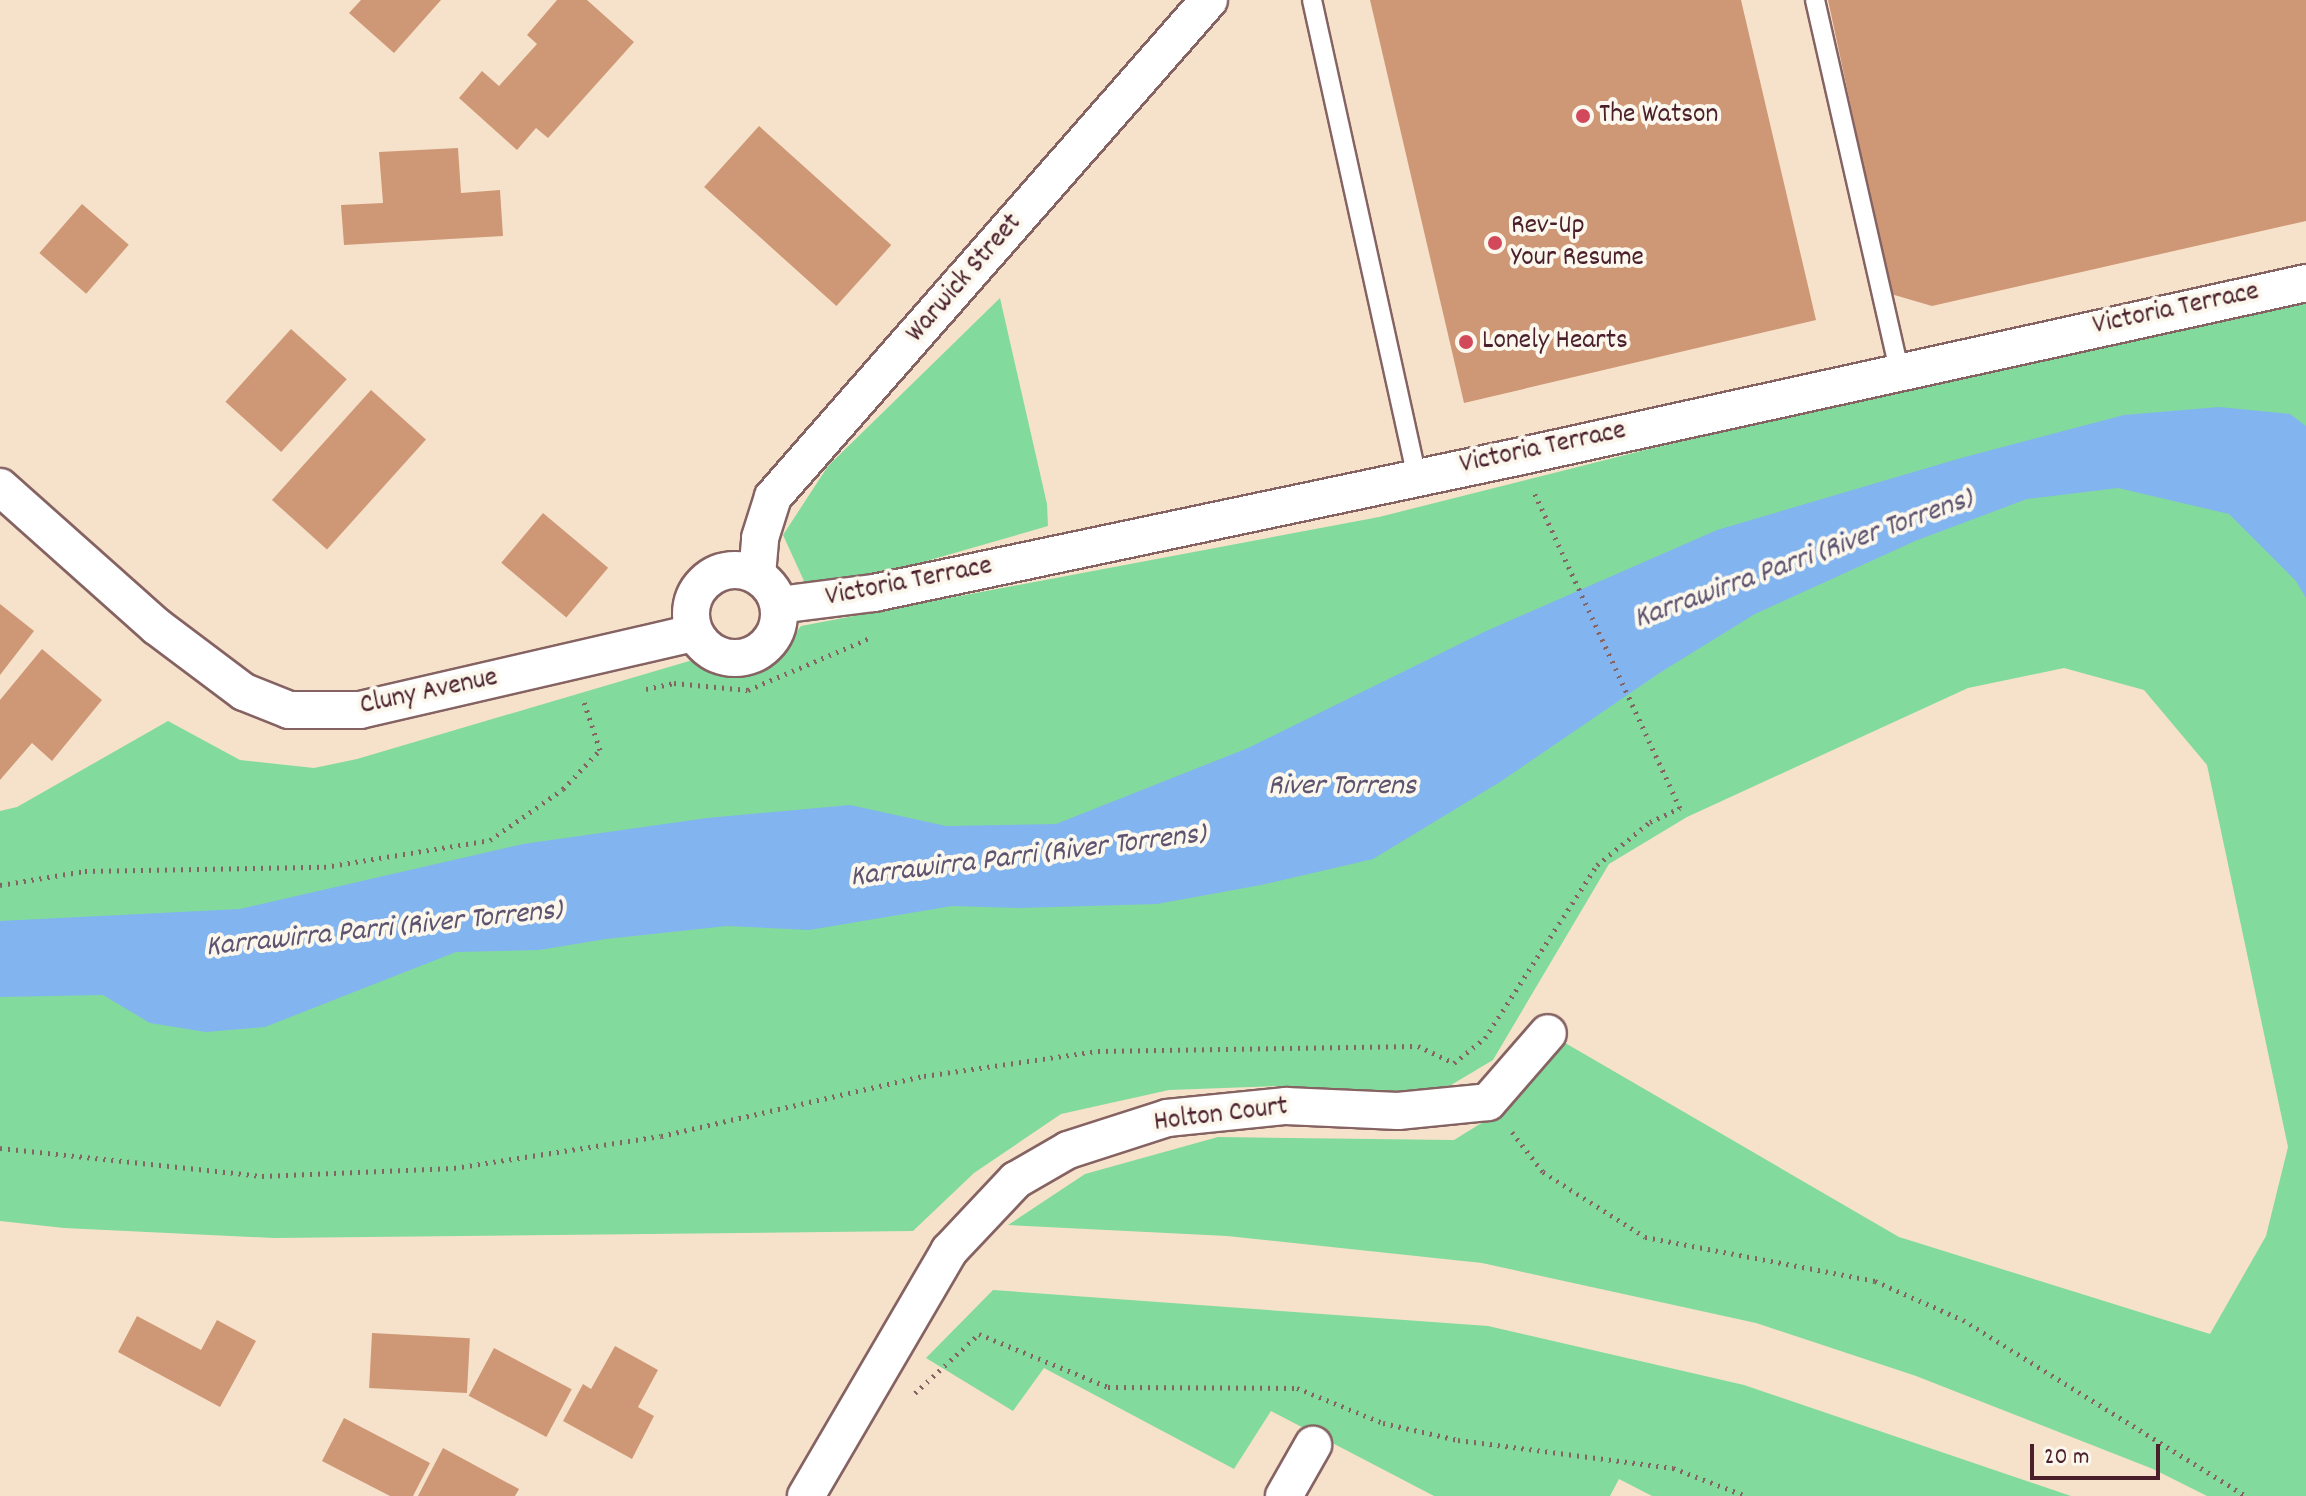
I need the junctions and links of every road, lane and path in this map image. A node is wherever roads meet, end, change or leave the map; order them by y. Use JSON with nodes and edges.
{"nodes":[{"id":1,"x":1209,"y":0,"type":"edge"},
{"id":2,"x":1312,"y":0,"type":"edge"},
{"id":3,"x":1815,"y":0,"type":"edge"},
{"id":4,"x":2306,"y":283,"type":"edge"},
{"id":5,"x":1899,"y":370,"type":"junction"},
{"id":6,"x":1417,"y":476,"type":"junction"},
{"id":7,"x":0,"y":487,"type":"edge"},
{"id":8,"x":1532,"y":487,"type":"dead end"},
{"id":9,"x":757,"y":575,"type":"junction"},
{"id":10,"x":779,"y":605,"type":"junction"},
{"id":11,"x":693,"y":633,"type":"junction"},
{"id":12,"x":584,"y":702,"type":"dead end"},
{"id":13,"x":0,"y":885,"type":"edge"},
{"id":14,"x":1548,"y":1033,"type":"dead end"},
{"id":15,"x":1454,"y":1063,"type":"junction"},
{"id":16,"x":1488,"y":1102,"type":"junction"},
{"id":17,"x":0,"y":1148,"type":"edge"},
{"id":18,"x":1313,"y":1445,"type":"dead end"},
{"id":19,"x":806,"y":1496,"type":"edge"},
{"id":20,"x":1284,"y":1496,"type":"edge"},
{"id":21,"x":2246,"y":1496,"type":"edge"}],
"edges":[{"from":1,"to":9,"type":"street","name":"Warwick Street"},
{"from":2,"to":6,"type":"lane"},
{"from":3,"to":5,"type":"lane"},
{"from":4,"to":5,"type":"street","name":"Victoria Terrace"},
{"from":5,"to":6,"type":"street","name":"Victoria Terrace"},
{"from":6,"to":10,"type":"street","name":"Victoria Terrace"},
{"from":7,"to":11,"type":"street","name":"Cluny Avenue"},
{"from":8,"to":15,"type":"path"},
{"from":9,"to":10,"type":"street"},
{"from":9,"to":11,"type":"street"},
{"from":10,"to":11,"type":"street"},
{"from":12,"to":13,"type":"path"},
{"from":14,"to":16,"type":"street"},
{"from":15,"to":16,"type":"path"},
{"from":15,"to":17,"type":"path"},
{"from":16,"to":19,"type":"street","name":"Holton Court"},
{"from":16,"to":21,"type":"path"},
{"from":18,"to":20,"type":"street"}]}
